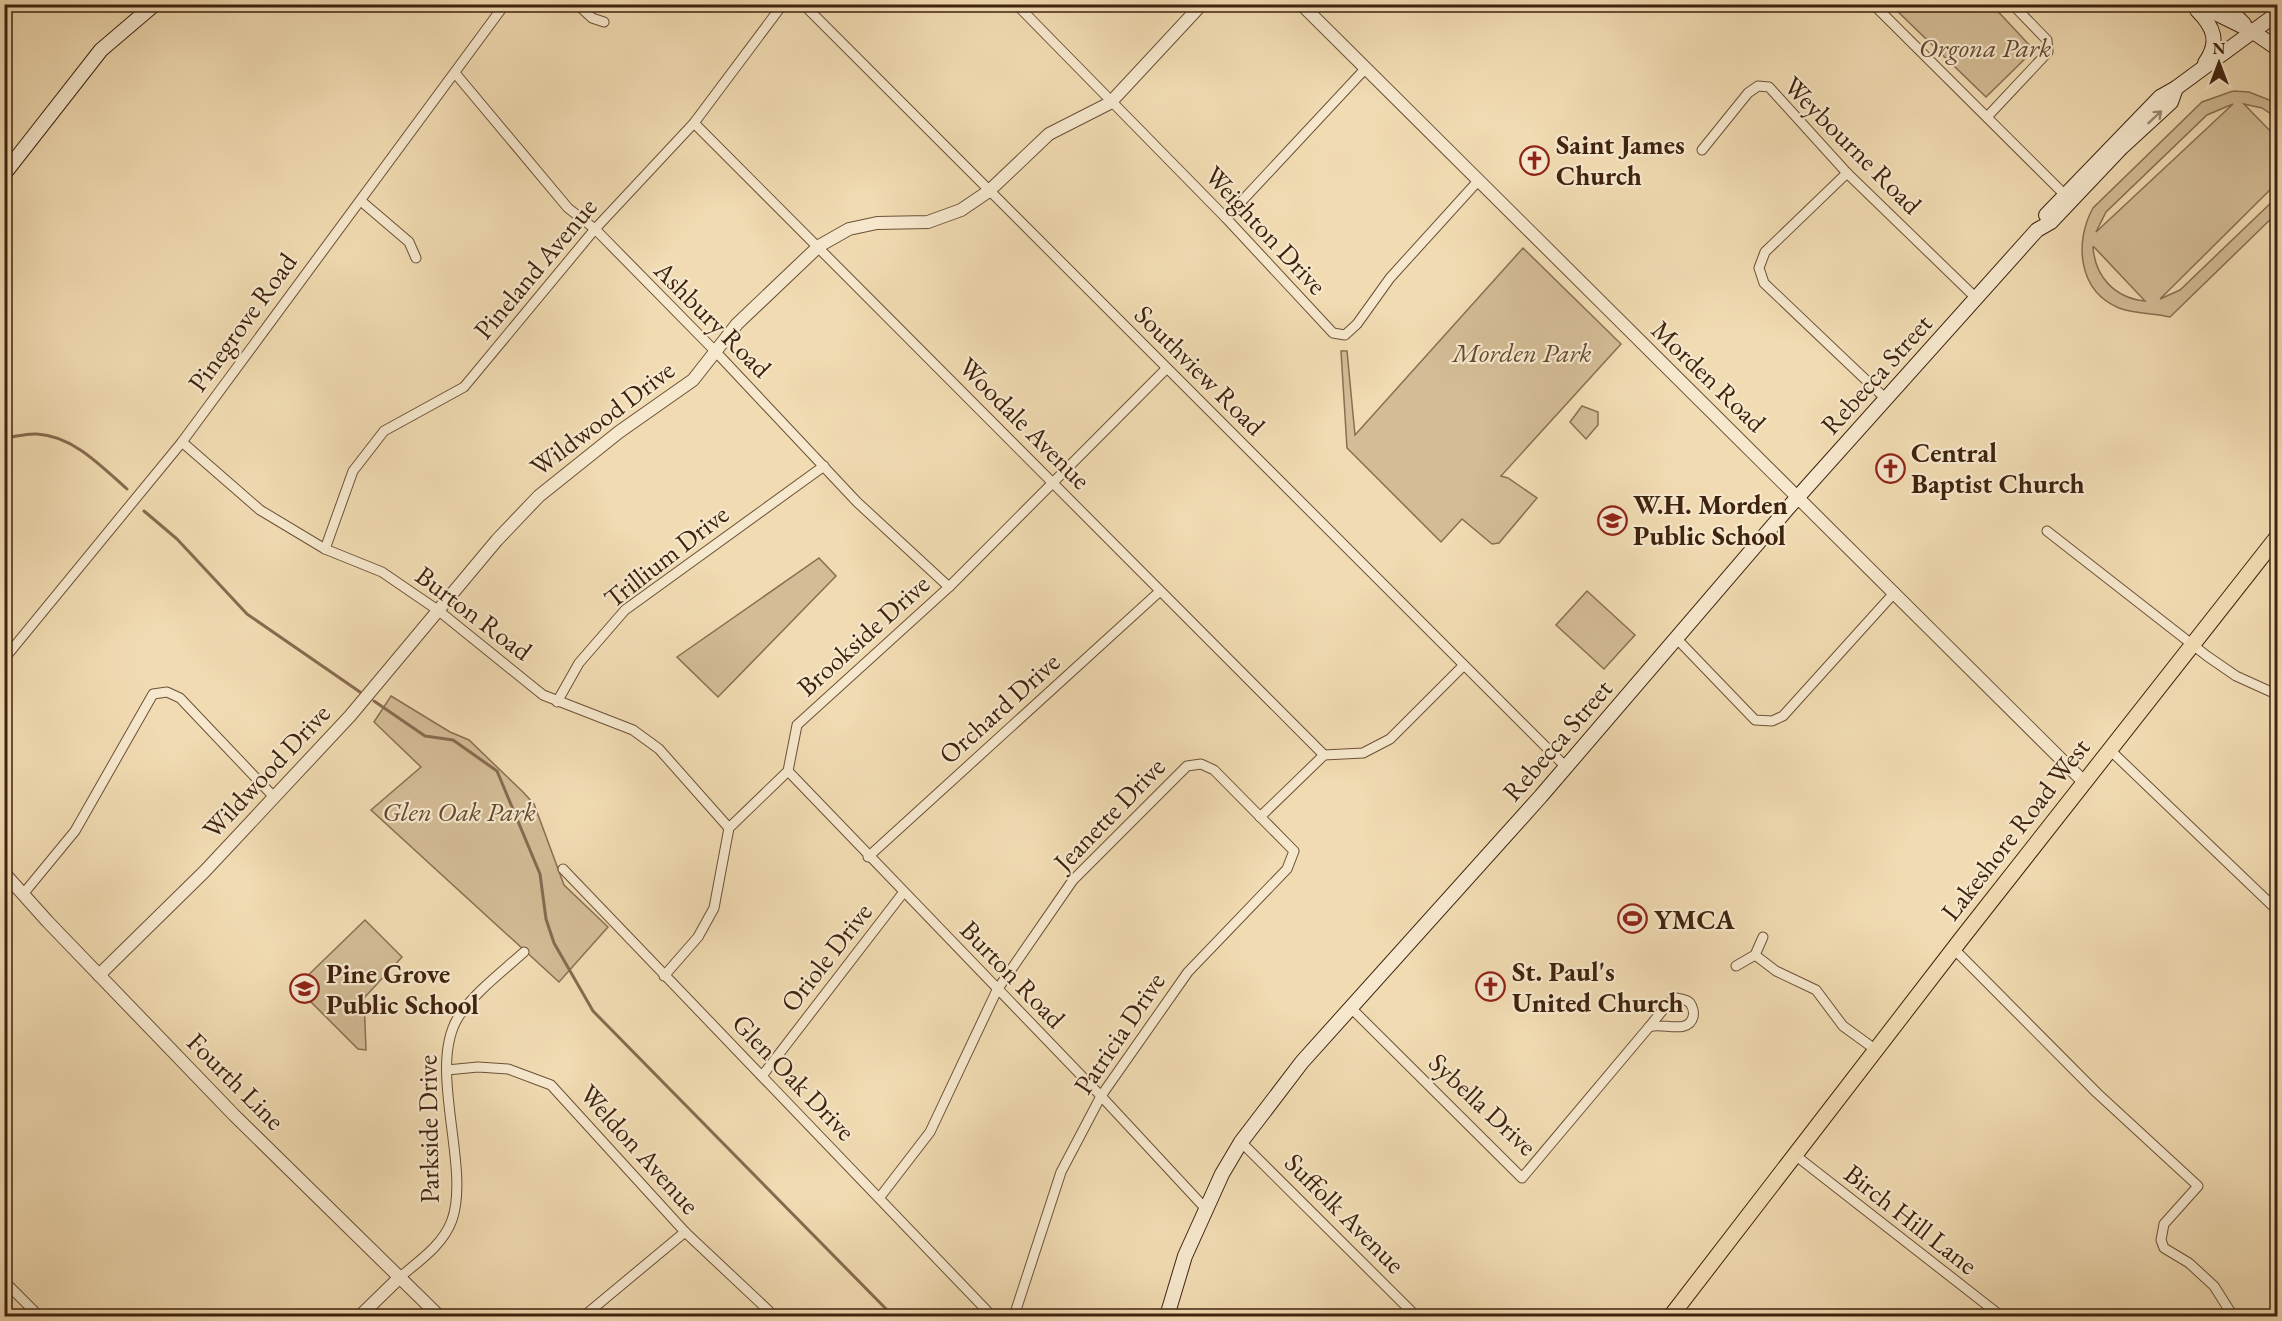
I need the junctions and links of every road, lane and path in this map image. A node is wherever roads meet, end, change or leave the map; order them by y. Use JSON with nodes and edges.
{"nodes":[{"id":1,"x":155,"y":4,"type":"edge"},
{"id":2,"x":505,"y":4,"type":"edge"},
{"id":3,"x":577,"y":4,"type":"edge"},
{"id":4,"x":783,"y":4,"type":"edge"},
{"id":5,"x":803,"y":4,"type":"edge"},
{"id":6,"x":1202,"y":4,"type":"edge"},
{"id":7,"x":1301,"y":4,"type":"edge"},
{"id":8,"x":1873,"y":4,"type":"edge"},
{"id":9,"x":2012,"y":4,"type":"edge"},
{"id":10,"x":2192,"y":4,"type":"edge"},
{"id":11,"x":2197,"y":4,"type":"edge"},
{"id":12,"x":2224,"y":4,"type":"edge"},
{"id":13,"x":1018,"y":5,"type":"edge"},
{"id":14,"x":2277,"y":13,"type":"edge"},
{"id":15,"x":604,"y":22,"type":"dead end"},
{"id":16,"x":2252,"y":32,"type":"junction"},
{"id":17,"x":2277,"y":49,"type":"edge"},
{"id":18,"x":1365,"y":69,"type":"junction"},
{"id":19,"x":2199,"y":72,"type":"junction"},
{"id":20,"x":455,"y":73,"type":"junction"},
{"id":21,"x":2176,"y":88,"type":"junction"},
{"id":22,"x":1110,"y":103,"type":"junction"},
{"id":23,"x":1987,"y":117,"type":"junction"},
{"id":24,"x":694,"y":123,"type":"junction"},
{"id":25,"x":1702,"y":150,"type":"dead end"},
{"id":26,"x":1847,"y":173,"type":"junction"},
{"id":27,"x":4,"y":174,"type":"edge"},
{"id":28,"x":1478,"y":181,"type":"junction"},
{"id":29,"x":989,"y":191,"type":"junction"},
{"id":30,"x":2064,"y":194,"type":"junction"},
{"id":31,"x":361,"y":201,"type":"junction"},
{"id":32,"x":1226,"y":218,"type":"junction"},
{"id":33,"x":595,"y":229,"type":"junction"},
{"id":34,"x":2037,"y":230,"type":"junction"},
{"id":35,"x":819,"y":246,"type":"junction"},
{"id":36,"x":416,"y":258,"type":"dead end"},
{"id":37,"x":1976,"y":298,"type":"junction"},
{"id":38,"x":715,"y":351,"type":"junction"},
{"id":39,"x":1166,"y":369,"type":"junction"},
{"id":40,"x":1887,"y":400,"type":"junction"},
{"id":41,"x":182,"y":442,"type":"junction"},
{"id":42,"x":824,"y":466,"type":"junction"},
{"id":43,"x":1053,"y":483,"type":"junction"},
{"id":44,"x":1798,"y":497,"type":"junction"},
{"id":45,"x":2047,"y":531,"type":"dead end"},
{"id":46,"x":2277,"y":536,"type":"edge"},
{"id":47,"x":326,"y":549,"type":"junction"},
{"id":48,"x":949,"y":587,"type":"junction"},
{"id":49,"x":1159,"y":592,"type":"junction"},
{"id":50,"x":1895,"y":592,"type":"junction"},
{"id":51,"x":439,"y":611,"type":"junction"},
{"id":52,"x":1677,"y":639,"type":"junction"},
{"id":53,"x":2194,"y":646,"type":"junction"},
{"id":54,"x":4,"y":659,"type":"edge"},
{"id":55,"x":1463,"y":666,"type":"junction"},
{"id":56,"x":2277,"y":695,"type":"edge"},
{"id":57,"x":557,"y":702,"type":"junction"},
{"id":58,"x":2110,"y":750,"type":"junction"},
{"id":59,"x":1324,"y":755,"type":"junction"},
{"id":60,"x":1565,"y":766,"type":"junction"},
{"id":61,"x":788,"y":771,"type":"junction"},
{"id":62,"x":2084,"y":782,"type":"junction"},
{"id":63,"x":274,"y":797,"type":"junction"},
{"id":64,"x":1260,"y":817,"type":"junction"},
{"id":65,"x":729,"y":828,"type":"junction"},
{"id":66,"x":868,"y":857,"type":"junction"},
{"id":67,"x":563,"y":869,"type":"dead end"},
{"id":68,"x":4,"y":873,"type":"edge"},
{"id":69,"x":24,"y":893,"type":"junction"},
{"id":70,"x":903,"y":893,"type":"junction"},
{"id":71,"x":2277,"y":910,"type":"edge"},
{"id":72,"x":1763,"y":937,"type":"dead end"},
{"id":73,"x":1954,"y":949,"type":"junction"},
{"id":74,"x":524,"y":952,"type":"dead end"},
{"id":75,"x":1755,"y":955,"type":"junction"},
{"id":76,"x":1736,"y":966,"type":"dead end"},
{"id":77,"x":99,"y":975,"type":"junction"},
{"id":78,"x":664,"y":976,"type":"junction"},
{"id":79,"x":997,"y":990,"type":"junction"},
{"id":80,"x":1351,"y":1008,"type":"junction"},
{"id":81,"x":1649,"y":1027,"type":"junction"},
{"id":82,"x":1876,"y":1050,"type":"junction"},
{"id":83,"x":447,"y":1070,"type":"junction"},
{"id":84,"x":762,"y":1076,"type":"junction"},
{"id":85,"x":1101,"y":1096,"type":"junction"},
{"id":86,"x":1241,"y":1142,"type":"junction"},
{"id":87,"x":1795,"y":1155,"type":"junction"},
{"id":88,"x":880,"y":1197,"type":"junction"},
{"id":89,"x":1205,"y":1208,"type":"junction"},
{"id":90,"x":685,"y":1232,"type":"junction"},
{"id":91,"x":400,"y":1277,"type":"junction"},
{"id":92,"x":4,"y":1281,"type":"edge"},
{"id":93,"x":2277,"y":1313,"type":"edge"},
{"id":94,"x":39,"y":1317,"type":"edge"},
{"id":95,"x":360,"y":1317,"type":"edge"},
{"id":96,"x":439,"y":1317,"type":"edge"},
{"id":97,"x":584,"y":1317,"type":"edge"},
{"id":98,"x":771,"y":1317,"type":"edge"},
{"id":99,"x":992,"y":1317,"type":"edge"},
{"id":100,"x":1014,"y":1317,"type":"edge"},
{"id":101,"x":1167,"y":1317,"type":"edge"},
{"id":102,"x":1416,"y":1317,"type":"edge"},
{"id":103,"x":1671,"y":1317,"type":"edge"},
{"id":104,"x":2001,"y":1317,"type":"edge"},
{"id":105,"x":2233,"y":1317,"type":"edge"},
{"id":106,"x":2273,"y":1317,"type":"edge"}],
"edges":[{"from":1,"to":27,"type":"main road"},
{"from":2,"to":20,"type":"street","name":"Pinegrove Road"},
{"from":3,"to":15,"type":"street"},
{"from":4,"to":24,"type":"street","name":"Pineland Avenue"},
{"from":5,"to":29,"type":"street","name":"Southview Road"},
{"from":6,"to":22,"type":"street","name":"Wildwood Drive"},
{"from":7,"to":18,"type":"street","name":"Morden Road"},
{"from":8,"to":23,"type":"street"},
{"from":9,"to":23,"type":"street"},
{"from":10,"to":19,"type":"main road"},
{"from":11,"to":16,"type":"main road"},
{"from":12,"to":16,"type":"main road"},
{"from":13,"to":22,"type":"street","name":"Weighton Drive"},
{"from":14,"to":16,"type":"main road","name":"Rebecca Street"},
{"from":16,"to":17,"type":"main road"},
{"from":16,"to":19,"type":"main road","name":"Rebecca Street"},
{"from":18,"to":28,"type":"street","name":"Morden Road"},
{"from":18,"to":32,"type":"street"},
{"from":19,"to":21,"type":"main road","name":"Rebecca Street"},
{"from":20,"to":31,"type":"street","name":"Pinegrove Road"},
{"from":20,"to":33,"type":"street","name":"Ashbury Road"},
{"from":21,"to":30,"type":"main road","name":"Rebecca Street"},
{"from":34,"to":21,"type":"main road","name":"Rebecca Street","one_way":true},
{"from":22,"to":29,"type":"street","name":"Wildwood Drive"},
{"from":22,"to":32,"type":"street","name":"Weighton Drive"},
{"from":23,"to":30,"type":"street"},
{"from":24,"to":33,"type":"street","name":"Pineland Avenue"},
{"from":24,"to":35,"type":"street","name":"Woodale Avenue"},
{"from":25,"to":26,"type":"street","name":"Weybourne Road"},
{"from":26,"to":37,"type":"street","name":"Weybourne Road"},
{"from":26,"to":40,"type":"street"},
{"from":28,"to":32,"type":"street","name":"Weighton Drive"},
{"from":28,"to":44,"type":"street","name":"Morden Road"},
{"from":29,"to":35,"type":"street","name":"Wildwood Drive"},
{"from":29,"to":39,"type":"street","name":"Southview Road"},
{"from":30,"to":34,"type":"main road","name":"Rebecca Street"},
{"from":31,"to":36,"type":"street"},
{"from":31,"to":41,"type":"street","name":"Pinegrove Road"},
{"from":33,"to":38,"type":"street","name":"Ashbury Road"},
{"from":33,"to":47,"type":"street","name":"Pineland Avenue"},
{"from":34,"to":37,"type":"main road","name":"Rebecca Street"},
{"from":35,"to":38,"type":"street","name":"Wildwood Drive"},
{"from":35,"to":43,"type":"street","name":"Woodale Avenue"},
{"from":37,"to":40,"type":"main road","name":"Rebecca Street"},
{"from":38,"to":42,"type":"street","name":"Ashbury Road"},
{"from":38,"to":51,"type":"street","name":"Wildwood Drive"},
{"from":39,"to":43,"type":"street","name":"Brookside Drive"},
{"from":39,"to":55,"type":"street","name":"Southview Road"},
{"from":40,"to":44,"type":"main road","name":"Rebecca Street"},
{"from":41,"to":47,"type":"street","name":"Burton Road"},
{"from":41,"to":54,"type":"street","name":"Pinegrove Road"},
{"from":42,"to":48,"type":"street","name":"Ashbury Road"},
{"from":42,"to":57,"type":"street","name":"Trillium Drive"},
{"from":43,"to":48,"type":"street","name":"Brookside Drive"},
{"from":43,"to":49,"type":"street","name":"Woodale Avenue"},
{"from":44,"to":50,"type":"street","name":"Morden Road"},
{"from":44,"to":52,"type":"main road","name":"Rebecca Street"},
{"from":45,"to":53,"type":"street"},
{"from":46,"to":53,"type":"main road","name":"Lakeshore Road West"},
{"from":47,"to":51,"type":"street","name":"Burton Road"},
{"from":48,"to":61,"type":"street","name":"Brookside Drive"},
{"from":49,"to":59,"type":"street","name":"Woodale Avenue"},
{"from":49,"to":66,"type":"street","name":"Orchard Drive"},
{"from":50,"to":52,"type":"street"},
{"from":50,"to":62,"type":"street","name":"Morden Road"},
{"from":51,"to":57,"type":"street","name":"Burton Road"},
{"from":51,"to":63,"type":"street","name":"Wildwood Drive"},
{"from":52,"to":60,"type":"main road","name":"Rebecca Street"},
{"from":53,"to":56,"type":"street"},
{"from":53,"to":58,"type":"main road","name":"Lakeshore Road West"},
{"from":55,"to":59,"type":"street"},
{"from":55,"to":60,"type":"street","name":"Southview Road"},
{"from":57,"to":65,"type":"street","name":"Burton Road"},
{"from":58,"to":62,"type":"main road","name":"Lakeshore Road West"},
{"from":58,"to":71,"type":"street"},
{"from":59,"to":64,"type":"street"},
{"from":60,"to":80,"type":"main road","name":"Rebecca Street"},
{"from":61,"to":65,"type":"street"},
{"from":61,"to":66,"type":"street","name":"Burton Road"},
{"from":62,"to":73,"type":"main road","name":"Lakeshore Road West"},
{"from":63,"to":69,"type":"street"},
{"from":63,"to":77,"type":"street","name":"Wildwood Drive"},
{"from":64,"to":79,"type":"street","name":"Jeanette Drive"},
{"from":64,"to":85,"type":"street","name":"Patricia Drive"},
{"from":65,"to":78,"type":"street"},
{"from":66,"to":70,"type":"street","name":"Burton Road"},
{"from":67,"to":78,"type":"street","name":"Glen Oak Drive"},
{"from":68,"to":69,"type":"street","name":"Fourth Line"},
{"from":69,"to":77,"type":"street","name":"Fourth Line"},
{"from":70,"to":79,"type":"street","name":"Burton Road"},
{"from":70,"to":84,"type":"street","name":"Oriole Drive"},
{"from":72,"to":75,"type":"street"},
{"from":73,"to":82,"type":"main road","name":"Lakeshore Road West"},
{"from":73,"to":105,"type":"street"},
{"from":74,"to":83,"type":"street","name":"Parkside Drive"},
{"from":75,"to":76,"type":"street"},
{"from":75,"to":82,"type":"street"},
{"from":77,"to":91,"type":"street","name":"Fourth Line"},
{"from":78,"to":84,"type":"street","name":"Glen Oak Drive"},
{"from":79,"to":85,"type":"street","name":"Burton Road"},
{"from":79,"to":88,"type":"street","name":"Jeanette Drive"},
{"from":80,"to":81,"type":"street","name":"Sybella Drive"},
{"from":80,"to":86,"type":"main road","name":"Rebecca Street"},
{"from":81,"to":81,"type":"street","name":"Sybella Drive"},
{"from":82,"to":87,"type":"main road","name":"Lakeshore Road West"},
{"from":83,"to":90,"type":"street","name":"Weldon Avenue"},
{"from":83,"to":91,"type":"street","name":"Parkside Drive"},
{"from":84,"to":88,"type":"street","name":"Glen Oak Drive"},
{"from":85,"to":89,"type":"street","name":"Burton Road"},
{"from":85,"to":100,"type":"street","name":"Patricia Drive"},
{"from":86,"to":89,"type":"main road","name":"Rebecca Street"},
{"from":86,"to":102,"type":"street","name":"Suffolk Avenue"},
{"from":87,"to":103,"type":"main road","name":"Lakeshore Road West"},
{"from":87,"to":104,"type":"street","name":"Birch Hill Lane"},
{"from":88,"to":99,"type":"street","name":"Glen Oak Drive"},
{"from":89,"to":101,"type":"main road","name":"Rebecca Street"},
{"from":90,"to":97,"type":"street"},
{"from":90,"to":98,"type":"street","name":"Weldon Avenue"},
{"from":91,"to":95,"type":"street"},
{"from":91,"to":96,"type":"street","name":"Fourth Line"},
{"from":92,"to":94,"type":"street"},
{"from":93,"to":106,"type":"street"}]}
